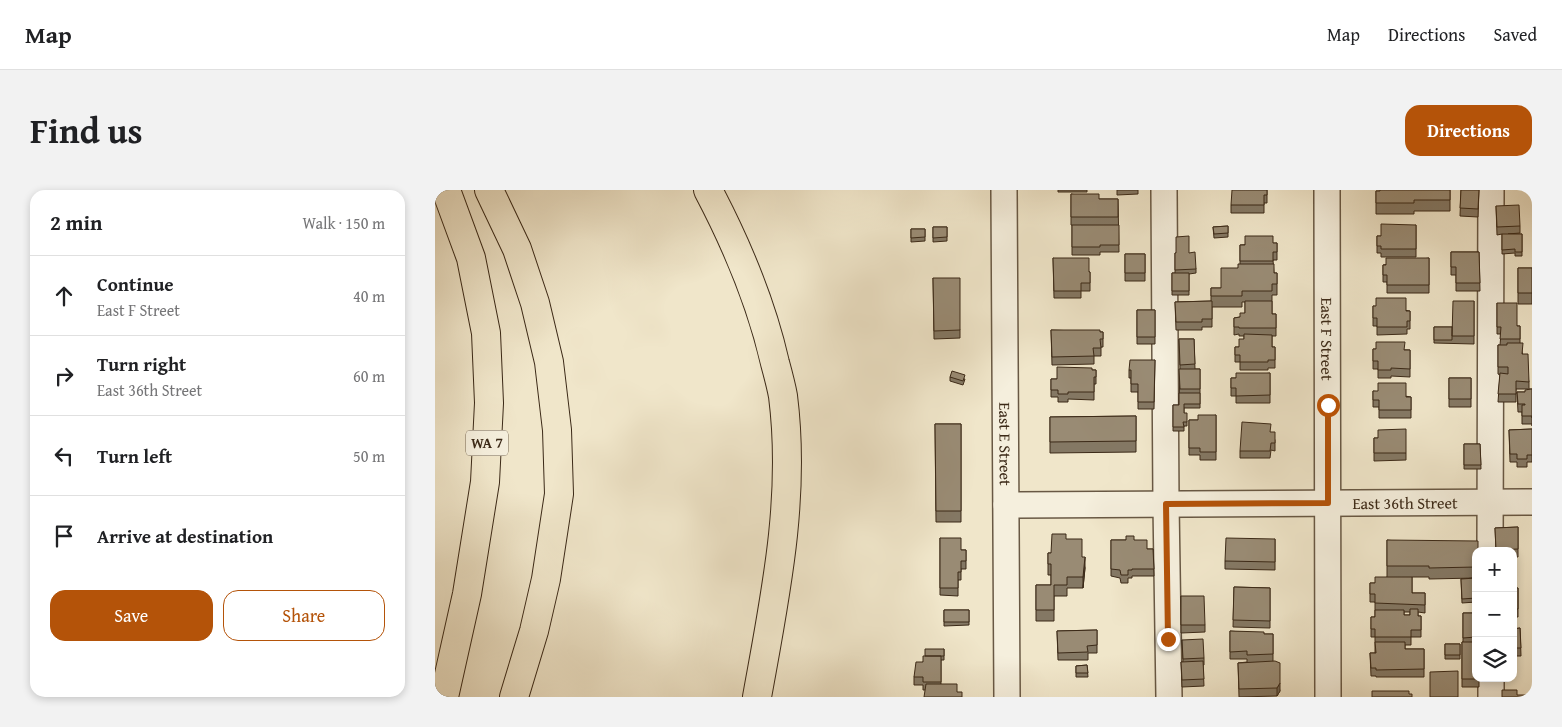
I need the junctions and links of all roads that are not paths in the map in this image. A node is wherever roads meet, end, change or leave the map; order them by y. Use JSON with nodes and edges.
{"nodes":[{"id":1,"x":446,"y":190,"type":"edge"},
{"id":2,"x":489,"y":190,"type":"edge"},
{"id":3,"x":708,"y":190,"type":"edge"},
{"id":4,"x":1004,"y":190,"type":"edge"},
{"id":5,"x":1164,"y":190,"type":"edge"},
{"id":6,"x":1327,"y":190,"type":"edge"},
{"id":7,"x":1491,"y":190,"type":"edge"},
{"id":8,"x":1490,"y":502,"type":"junction"},
{"id":9,"x":1532,"y":502,"type":"edge"},
{"id":10,"x":1328,"y":503,"type":"junction"},
{"id":11,"x":1166,"y":504,"type":"junction"},
{"id":12,"x":1006,"y":505,"type":"junction"},
{"id":13,"x":1490,"y":547,"type":"edge"},
{"id":14,"x":779,"y":573,"type":"junction"},
{"id":15,"x":1491,"y":682,"type":"edge"},
{"id":16,"x":444,"y":697,"type":"edge"},
{"id":17,"x":514,"y":697,"type":"edge"},
{"id":18,"x":747,"y":697,"type":"edge"},
{"id":19,"x":757,"y":697,"type":"edge"},
{"id":20,"x":1007,"y":697,"type":"edge"},
{"id":21,"x":1169,"y":697,"type":"edge"},
{"id":22,"x":1328,"y":697,"type":"edge"},
{"id":23,"x":1491,"y":697,"type":"edge"}],
"edges":[{"from":1,"to":16,"type":"highway","number":"WA 7"},
{"from":2,"to":17,"type":"highway"},
{"from":3,"to":14,"type":"highway"},
{"from":4,"to":12,"type":"street","name":"East E Street"},
{"from":5,"to":11,"type":"street"},
{"from":6,"to":10,"type":"street","name":"East F Street"},
{"from":7,"to":8,"type":"street"},
{"from":8,"to":9,"type":"street","name":"East 36th Street"},
{"from":8,"to":10,"type":"street","name":"East 36th Street"},
{"from":8,"to":13,"type":"street"},
{"from":10,"to":11,"type":"street","name":"East 36th Street"},
{"from":10,"to":22,"type":"street","name":"East F Street"},
{"from":11,"to":12,"type":"street","name":"East 36th Street"},
{"from":11,"to":21,"type":"street"},
{"from":12,"to":20,"type":"street","name":"East E Street"},
{"from":14,"to":18,"type":"highway"},
{"from":14,"to":19,"type":"highway"},
{"from":15,"to":23,"type":"street"}]}
